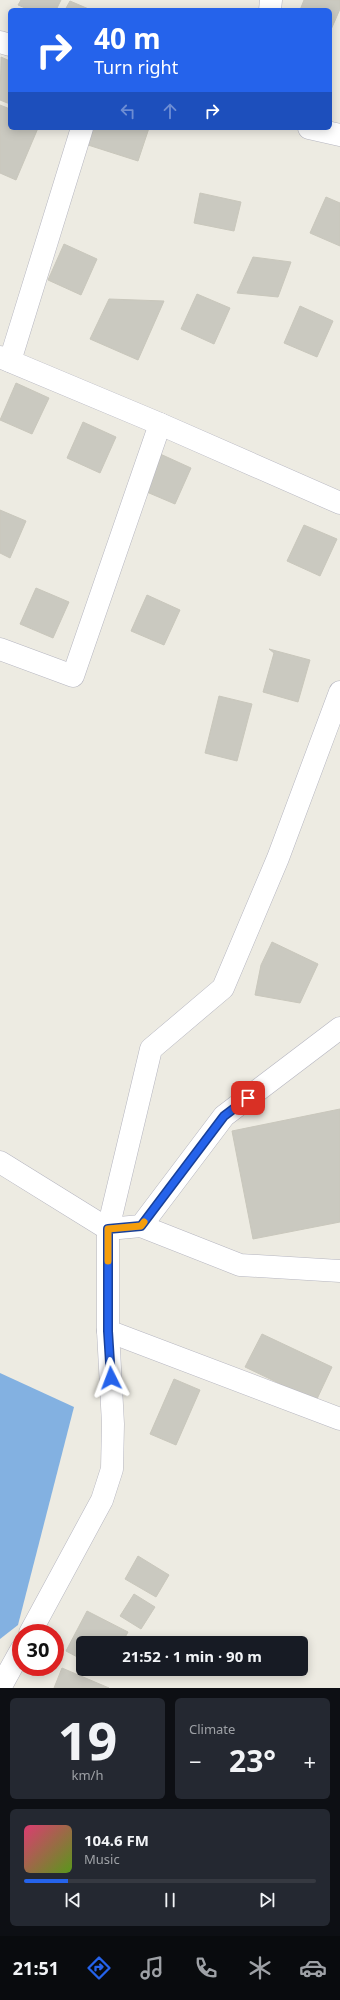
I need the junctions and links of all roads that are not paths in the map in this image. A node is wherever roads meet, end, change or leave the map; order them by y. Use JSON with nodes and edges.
{"nodes":[{"id":1,"x":81,"y":130,"type":"edge"},
{"id":2,"x":318,"y":130,"type":"edge"},
{"id":3,"x":340,"y":135,"type":"edge"},
{"id":4,"x":5,"y":359,"type":"edge"},
{"id":5,"x":160,"y":424,"type":"junction"},
{"id":6,"x":340,"y":503,"type":"edge"},
{"id":7,"x":0,"y":649,"type":"edge"},
{"id":8,"x":340,"y":692,"type":"edge"},
{"id":9,"x":340,"y":1028,"type":"edge"},
{"id":10,"x":0,"y":1162,"type":"edge"},
{"id":11,"x":141,"y":1226,"type":"junction"},
{"id":12,"x":108,"y":1229,"type":"junction"},
{"id":13,"x":340,"y":1271,"type":"edge"},
{"id":14,"x":108,"y":1331,"type":"junction"},
{"id":15,"x":340,"y":1420,"type":"edge"},
{"id":16,"x":35,"y":1624,"type":"edge"},
{"id":17,"x":12,"y":1666,"type":"edge"},
{"id":18,"x":0,"y":1688,"type":"edge"}],
"edges":[{"from":1,"to":4,"type":"street"},
{"from":2,"to":3,"type":"street"},
{"from":4,"to":5,"type":"street"},
{"from":5,"to":6,"type":"street"},
{"from":5,"to":7,"type":"street"},
{"from":8,"to":12,"type":"street"},
{"from":9,"to":11,"type":"street"},
{"from":10,"to":12,"type":"street"},
{"from":11,"to":12,"type":"street"},
{"from":11,"to":13,"type":"street"},
{"from":12,"to":14,"type":"street"},
{"from":14,"to":15,"type":"street"},
{"from":14,"to":16,"type":"street"},
{"from":17,"to":18,"type":"street"}]}
